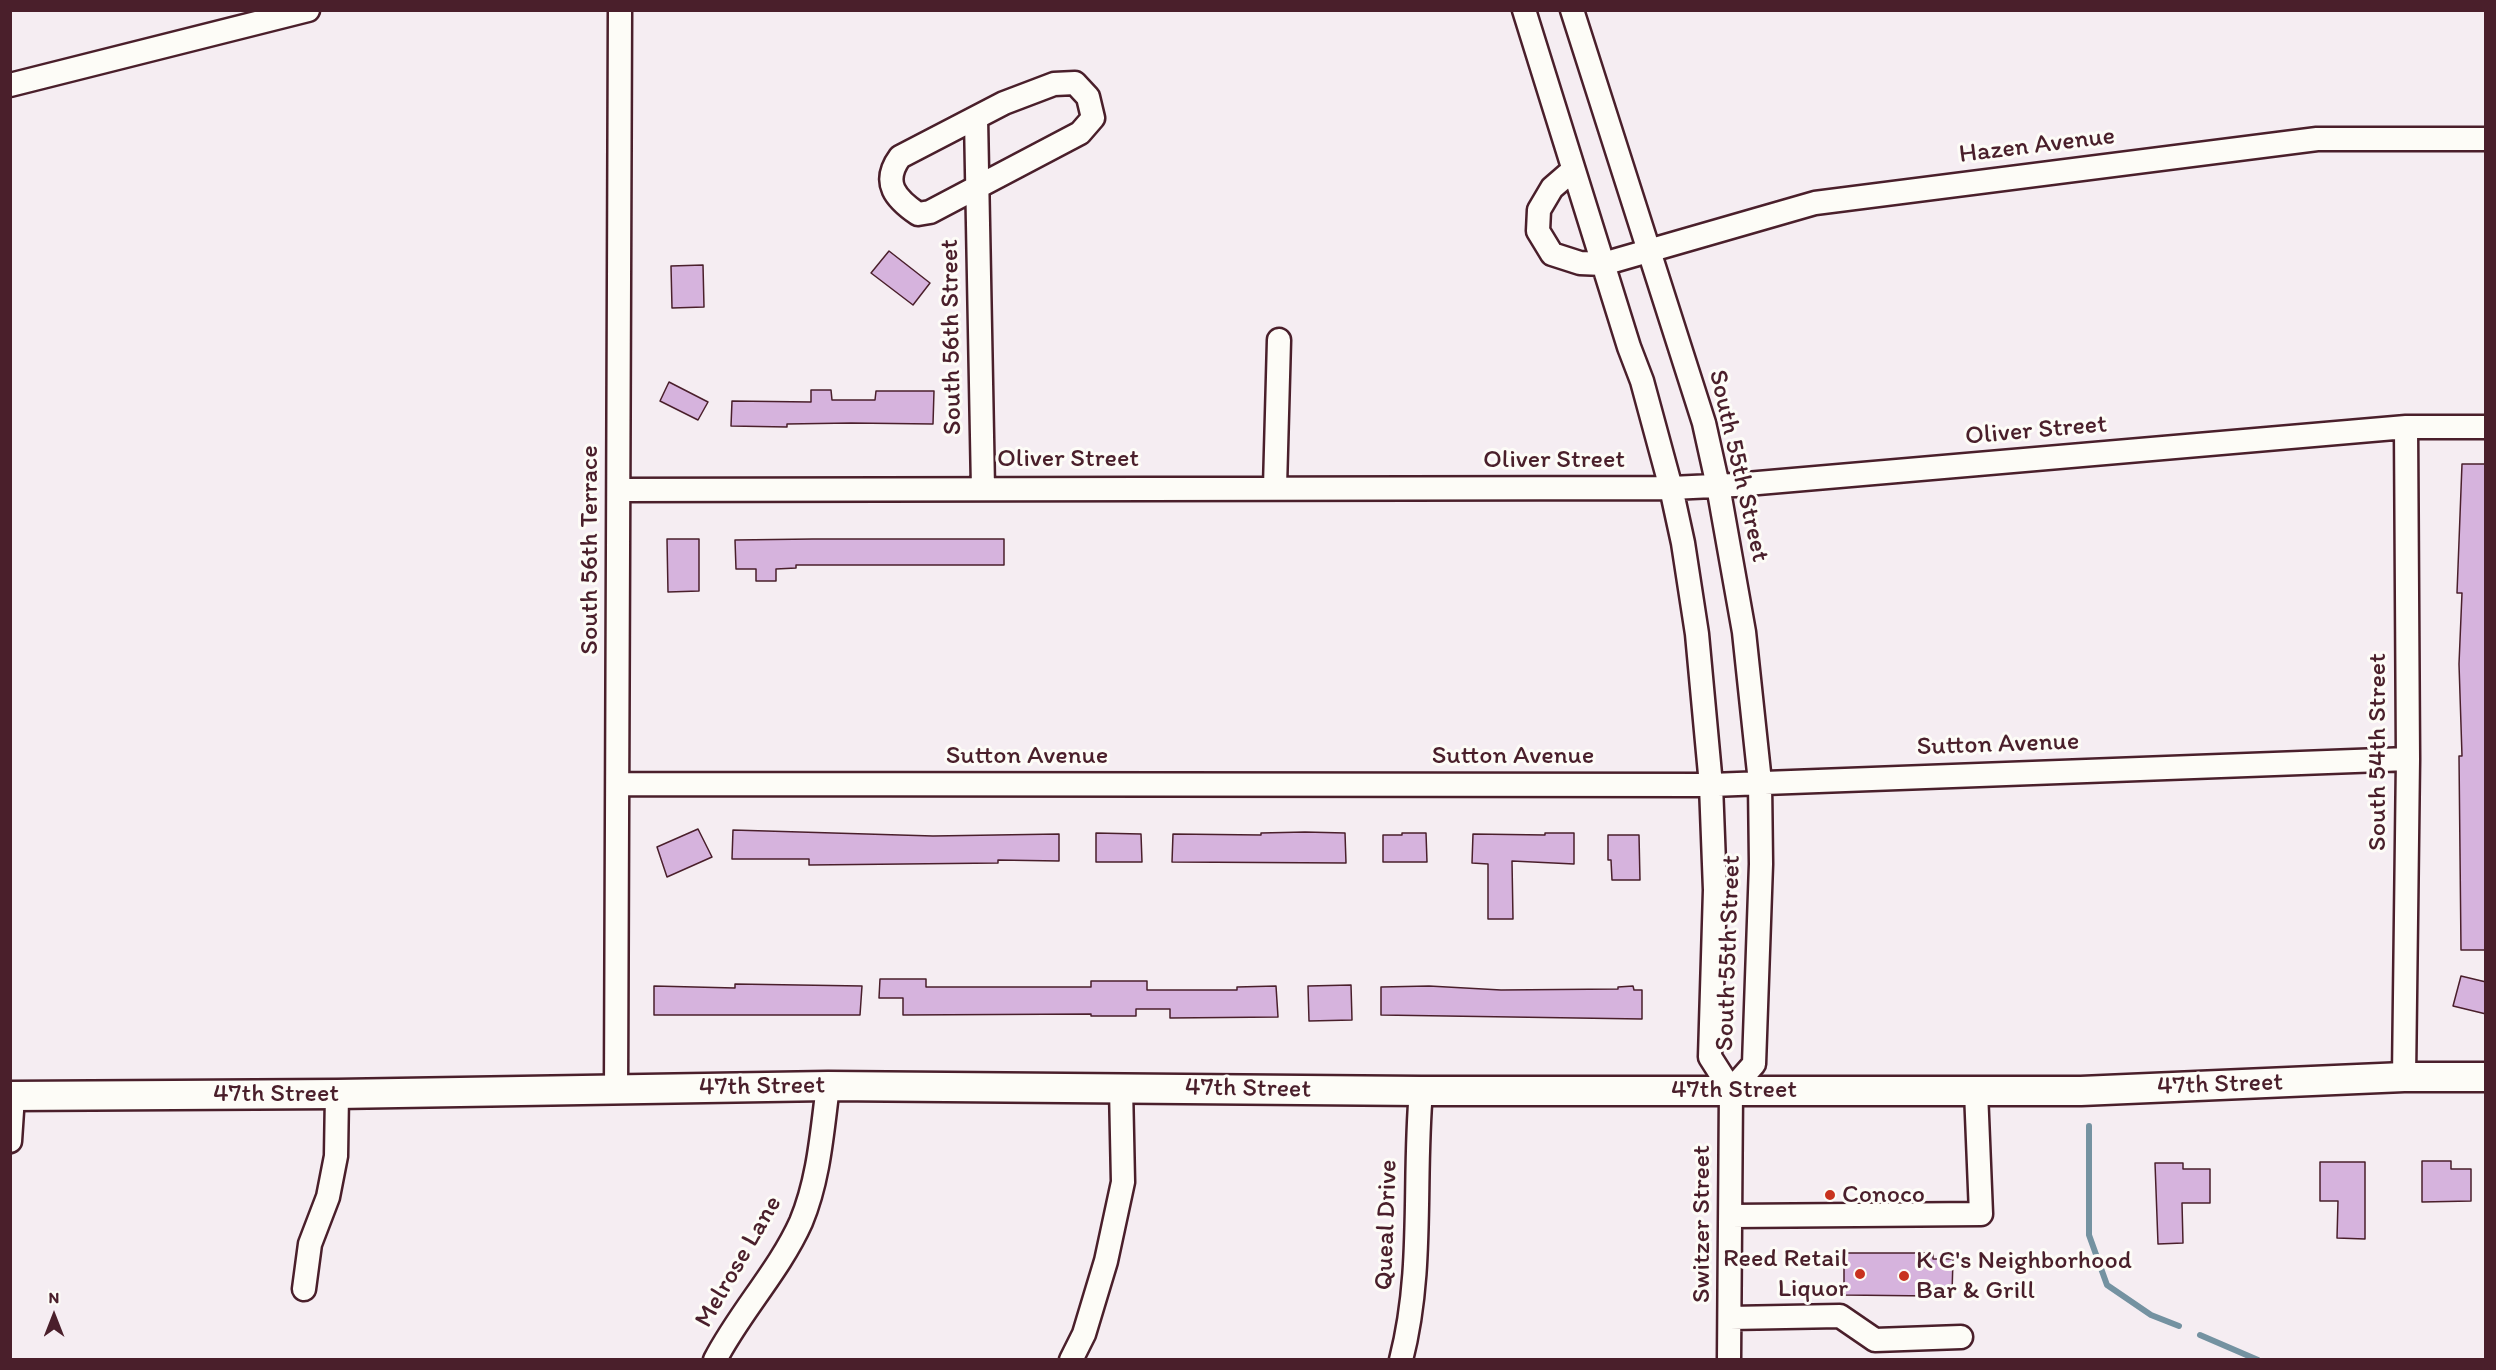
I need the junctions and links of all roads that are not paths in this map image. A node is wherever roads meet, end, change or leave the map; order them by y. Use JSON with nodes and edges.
{"nodes":[{"id":1,"x":308,"y":10,"type":"edge"},
{"id":2,"x":620,"y":10,"type":"edge"},
{"id":3,"x":1524,"y":10,"type":"edge"},
{"id":4,"x":1572,"y":10,"type":"edge"},
{"id":5,"x":10,"y":85,"type":"edge"},
{"id":6,"x":976,"y":118,"type":"junction"},
{"id":7,"x":2486,"y":139,"type":"edge"},
{"id":8,"x":1574,"y":172,"type":"junction"},
{"id":9,"x":978,"y":186,"type":"junction"},
{"id":10,"x":1649,"y":249,"type":"junction"},
{"id":11,"x":1603,"y":264,"type":"junction"},
{"id":12,"x":1279,"y":340,"type":"dead end"},
{"id":13,"x":2406,"y":427,"type":"junction"},
{"id":14,"x":2486,"y":427,"type":"edge"},
{"id":15,"x":1718,"y":486,"type":"junction"},
{"id":16,"x":1275,"y":487,"type":"junction"},
{"id":17,"x":983,"y":488,"type":"junction"},
{"id":18,"x":1671,"y":488,"type":"junction"},
{"id":19,"x":619,"y":490,"type":"junction"},
{"id":20,"x":2408,"y":759,"type":"junction"},
{"id":21,"x":1760,"y":782,"type":"junction"},
{"id":22,"x":618,"y":784,"type":"junction"},
{"id":23,"x":1711,"y":785,"type":"junction"},
{"id":24,"x":2404,"y":1077,"type":"junction"},
{"id":25,"x":2486,"y":1077,"type":"edge"},
{"id":26,"x":828,"y":1086,"type":"junction"},
{"id":27,"x":1122,"y":1088,"type":"junction"},
{"id":28,"x":616,"y":1089,"type":"junction"},
{"id":29,"x":1421,"y":1090,"type":"junction"},
{"id":30,"x":1731,"y":1090,"type":"junction"},
{"id":31,"x":1976,"y":1091,"type":"junction"},
{"id":32,"x":337,"y":1094,"type":"junction"},
{"id":33,"x":12,"y":1096,"type":"edge"},
{"id":34,"x":10,"y":1141,"type":"edge"},
{"id":35,"x":1731,"y":1216,"type":"junction"},
{"id":36,"x":304,"y":1289,"type":"dead end"},
{"id":37,"x":1730,"y":1318,"type":"junction"},
{"id":38,"x":1961,"y":1337,"type":"dead end"},
{"id":39,"x":715,"y":1359,"type":"edge"},
{"id":40,"x":1071,"y":1359,"type":"edge"},
{"id":41,"x":1401,"y":1359,"type":"edge"},
{"id":42,"x":1730,"y":1359,"type":"edge"}],
"edges":[{"from":1,"to":5,"type":"street"},
{"from":2,"to":19,"type":"street","name":"South 56th Terrace"},
{"from":3,"to":8,"type":"street","name":"South 55th Street"},
{"from":4,"to":10,"type":"street","name":"South 55th Street"},
{"from":6,"to":9,"type":"street","name":"South 56th Street"},
{"from":6,"to":9,"type":"street","name":"South 56th Street"},
{"from":6,"to":9,"type":"street","name":"South 56th Street"},
{"from":7,"to":10,"type":"street","name":"Hazen Avenue"},
{"from":8,"to":11,"type":"street","name":"South 55th Street"},
{"from":8,"to":11,"type":"street"},
{"from":9,"to":17,"type":"street","name":"South 56th Street"},
{"from":10,"to":11,"type":"street","name":"Hazen Avenue"},
{"from":10,"to":15,"type":"street","name":"South 55th Street"},
{"from":11,"to":18,"type":"street","name":"South 55th Street"},
{"from":12,"to":16,"type":"street"},
{"from":13,"to":14,"type":"street","name":"Oliver Street"},
{"from":13,"to":15,"type":"street","name":"Oliver Street"},
{"from":13,"to":20,"type":"street","name":"South 54th Street"},
{"from":15,"to":18,"type":"street","name":"Oliver Street"},
{"from":15,"to":21,"type":"street","name":"South 55th Street"},
{"from":16,"to":17,"type":"street","name":"Oliver Street"},
{"from":16,"to":18,"type":"street","name":"Oliver Street"},
{"from":17,"to":19,"type":"street","name":"Oliver Street"},
{"from":18,"to":23,"type":"street","name":"South 55th Street"},
{"from":19,"to":22,"type":"street","name":"South 56th Terrace"},
{"from":20,"to":21,"type":"street","name":"Sutton Avenue"},
{"from":20,"to":24,"type":"street","name":"South 54th Street"},
{"from":21,"to":23,"type":"street","name":"Sutton Avenue"},
{"from":21,"to":30,"type":"street","name":"South 55th Street"},
{"from":22,"to":23,"type":"street","name":"Sutton Avenue"},
{"from":22,"to":28,"type":"street","name":"South 56th Terrace"},
{"from":23,"to":30,"type":"street","name":"South 55th Street"},
{"from":24,"to":25,"type":"main road","name":"47th Street"},
{"from":24,"to":31,"type":"main road","name":"47th Street"},
{"from":26,"to":27,"type":"main road","name":"47th Street"},
{"from":26,"to":28,"type":"main road","name":"47th Street"},
{"from":26,"to":39,"type":"street","name":"Melrose Lane"},
{"from":27,"to":29,"type":"main road","name":"47th Street"},
{"from":27,"to":40,"type":"street"},
{"from":28,"to":32,"type":"main road","name":"47th Street"},
{"from":29,"to":30,"type":"main road","name":"47th Street"},
{"from":29,"to":41,"type":"street","name":"Queal Drive"},
{"from":30,"to":31,"type":"main road","name":"47th Street"},
{"from":30,"to":35,"type":"street","name":"Switzer Street"},
{"from":31,"to":35,"type":"street"},
{"from":32,"to":33,"type":"main road","name":"47th Street"},
{"from":32,"to":36,"type":"street"},
{"from":33,"to":34,"type":"street"},
{"from":35,"to":37,"type":"street","name":"Switzer Street"},
{"from":37,"to":38,"type":"street"},
{"from":37,"to":42,"type":"street","name":"Switzer Street"}]}
